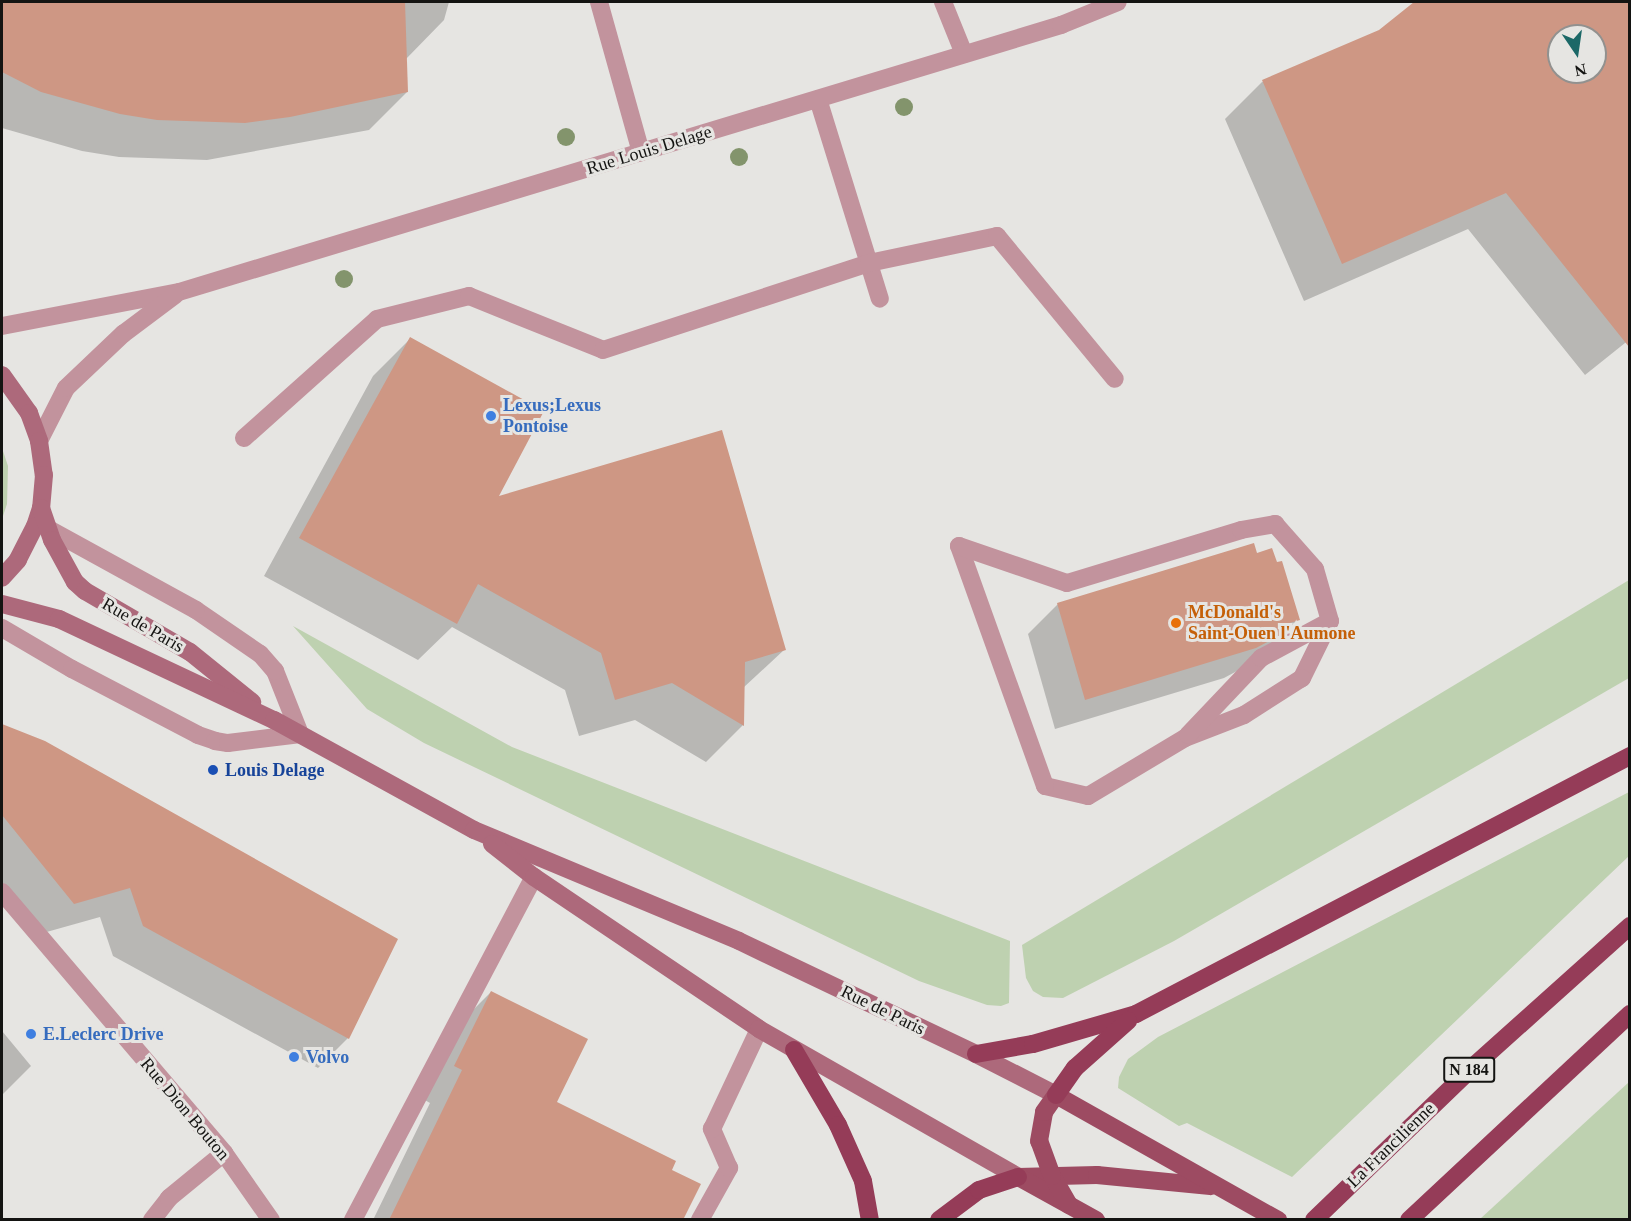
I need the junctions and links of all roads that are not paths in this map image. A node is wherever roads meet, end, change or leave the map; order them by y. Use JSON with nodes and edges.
{"nodes":[{"id":1,"x":599,"y":2,"type":"edge"},
{"id":2,"x":943,"y":2,"type":"edge"},
{"id":3,"x":1118,"y":2,"type":"edge"},
{"id":4,"x":964,"y":54,"type":"junction"},
{"id":5,"x":818,"y":99,"type":"junction"},
{"id":6,"x":641,"y":152,"type":"junction"},
{"id":7,"x":869,"y":263,"type":"junction"},
{"id":8,"x":179,"y":292,"type":"junction"},
{"id":9,"x":880,"y":300,"type":"dead end"},
{"id":10,"x":2,"y":326,"type":"edge"},
{"id":11,"x":2,"y":375,"type":"edge"},
{"id":12,"x":1115,"y":379,"type":"dead end"},
{"id":13,"x":244,"y":438,"type":"dead end"},
{"id":14,"x":39,"y":441,"type":"junction"},
{"id":15,"x":40,"y":508,"type":"junction"},
{"id":16,"x":47,"y":528,"type":"junction"},
{"id":17,"x":2,"y":578,"type":"edge"},
{"id":18,"x":2,"y":604,"type":"edge"},
{"id":19,"x":1330,"y":621,"type":"junction"},
{"id":20,"x":2,"y":628,"type":"edge"},
{"id":21,"x":274,"y":720,"type":"junction"},
{"id":22,"x":300,"y":734,"type":"junction"},
{"id":23,"x":1185,"y":738,"type":"junction"},
{"id":24,"x":1629,"y":756,"type":"edge"},
{"id":25,"x":474,"y":830,"type":"junction"},
{"id":26,"x":534,"y":877,"type":"junction"},
{"id":27,"x":2,"y":892,"type":"edge"},
{"id":28,"x":1629,"y":926,"type":"edge"},
{"id":29,"x":1136,"y":1014,"type":"junction"},
{"id":30,"x":1629,"y":1014,"type":"edge"},
{"id":31,"x":759,"y":1029,"type":"junction"},
{"id":32,"x":794,"y":1050,"type":"junction"},
{"id":33,"x":976,"y":1054,"type":"junction"},
{"id":34,"x":1056,"y":1095,"type":"junction"},
{"id":35,"x":224,"y":1153,"type":"junction"},
{"id":36,"x":1052,"y":1176,"type":"junction"},
{"id":37,"x":1018,"y":1177,"type":"junction"},
{"id":38,"x":1221,"y":1187,"type":"junction"},
{"id":39,"x":1069,"y":1205,"type":"junction"},
{"id":40,"x":1094,"y":1218,"type":"edge"},
{"id":41,"x":152,"y":1220,"type":"edge"},
{"id":42,"x":271,"y":1220,"type":"edge"},
{"id":43,"x":353,"y":1220,"type":"edge"},
{"id":44,"x":700,"y":1220,"type":"edge"},
{"id":45,"x":870,"y":1220,"type":"edge"},
{"id":46,"x":939,"y":1220,"type":"edge"},
{"id":47,"x":1278,"y":1220,"type":"edge"},
{"id":48,"x":1314,"y":1220,"type":"edge"},
{"id":49,"x":1409,"y":1220,"type":"edge"}],
"edges":[{"from":1,"to":6,"type":"street"},
{"from":2,"to":4,"type":"street"},
{"from":3,"to":4,"type":"street","name":"Rue Louis Delage"},
{"from":4,"to":5,"type":"street","name":"Rue Louis Delage"},
{"from":5,"to":6,"type":"street","name":"Rue Louis Delage"},
{"from":5,"to":7,"type":"street"},
{"from":6,"to":8,"type":"street","name":"Rue Louis Delage"},
{"from":7,"to":9,"type":"street"},
{"from":7,"to":12,"type":"street"},
{"from":7,"to":13,"type":"street"},
{"from":8,"to":10,"type":"street"},
{"from":8,"to":14,"type":"street"},
{"from":11,"to":14,"type":"main road","name":"Rue de Paris"},
{"from":14,"to":15,"type":"main road","name":"Rue de Paris"},
{"from":15,"to":16,"type":"main road","name":"Rue de Paris"},
{"from":15,"to":17,"type":"main road","name":"Rue de Paris"},
{"from":16,"to":21,"type":"main road","name":"Rue de Paris"},
{"from":16,"to":22,"type":"street"},
{"from":18,"to":21,"type":"main road","name":"Rue de Paris"},
{"from":19,"to":23,"type":"street"},
{"from":19,"to":23,"type":"street"},
{"from":19,"to":23,"type":"street"},
{"from":20,"to":22,"type":"street"},
{"from":21,"to":22,"type":"main road","name":"Rue de Paris"},
{"from":22,"to":25,"type":"main road","name":"Rue de Paris"},
{"from":24,"to":29,"type":"highway"},
{"from":25,"to":26,"type":"main road","name":"Rue de Paris"},
{"from":25,"to":33,"type":"main road","name":"Rue de Paris"},
{"from":26,"to":31,"type":"main road","name":"Rue de Paris"},
{"from":26,"to":43,"type":"street"},
{"from":27,"to":35,"type":"street","name":"Rue Dion Bouton"},
{"from":28,"to":48,"type":"highway","name":"La Francilienne","number":"N 184"},
{"from":29,"to":33,"type":"highway"},
{"from":29,"to":34,"type":"highway"},
{"from":30,"to":49,"type":"highway"},
{"from":31,"to":32,"type":"main road","name":"Rue de Paris"},
{"from":31,"to":44,"type":"street"},
{"from":32,"to":37,"type":"main road","name":"Rue de Paris"},
{"from":32,"to":45,"type":"highway"},
{"from":33,"to":34,"type":"main road","name":"Rue de Paris"},
{"from":34,"to":36,"type":"main road"},
{"from":34,"to":38,"type":"main road","name":"Rue de Paris"},
{"from":35,"to":41,"type":"street"},
{"from":35,"to":42,"type":"street","name":"Rue Dion Bouton"},
{"from":36,"to":37,"type":"main road"},
{"from":36,"to":38,"type":"main road"},
{"from":36,"to":39,"type":"main road"},
{"from":37,"to":39,"type":"main road","name":"Rue de Paris"},
{"from":37,"to":46,"type":"highway"},
{"from":38,"to":47,"type":"main road","name":"Rue de Paris"},
{"from":39,"to":40,"type":"main road","name":"Rue de Paris"}]}
